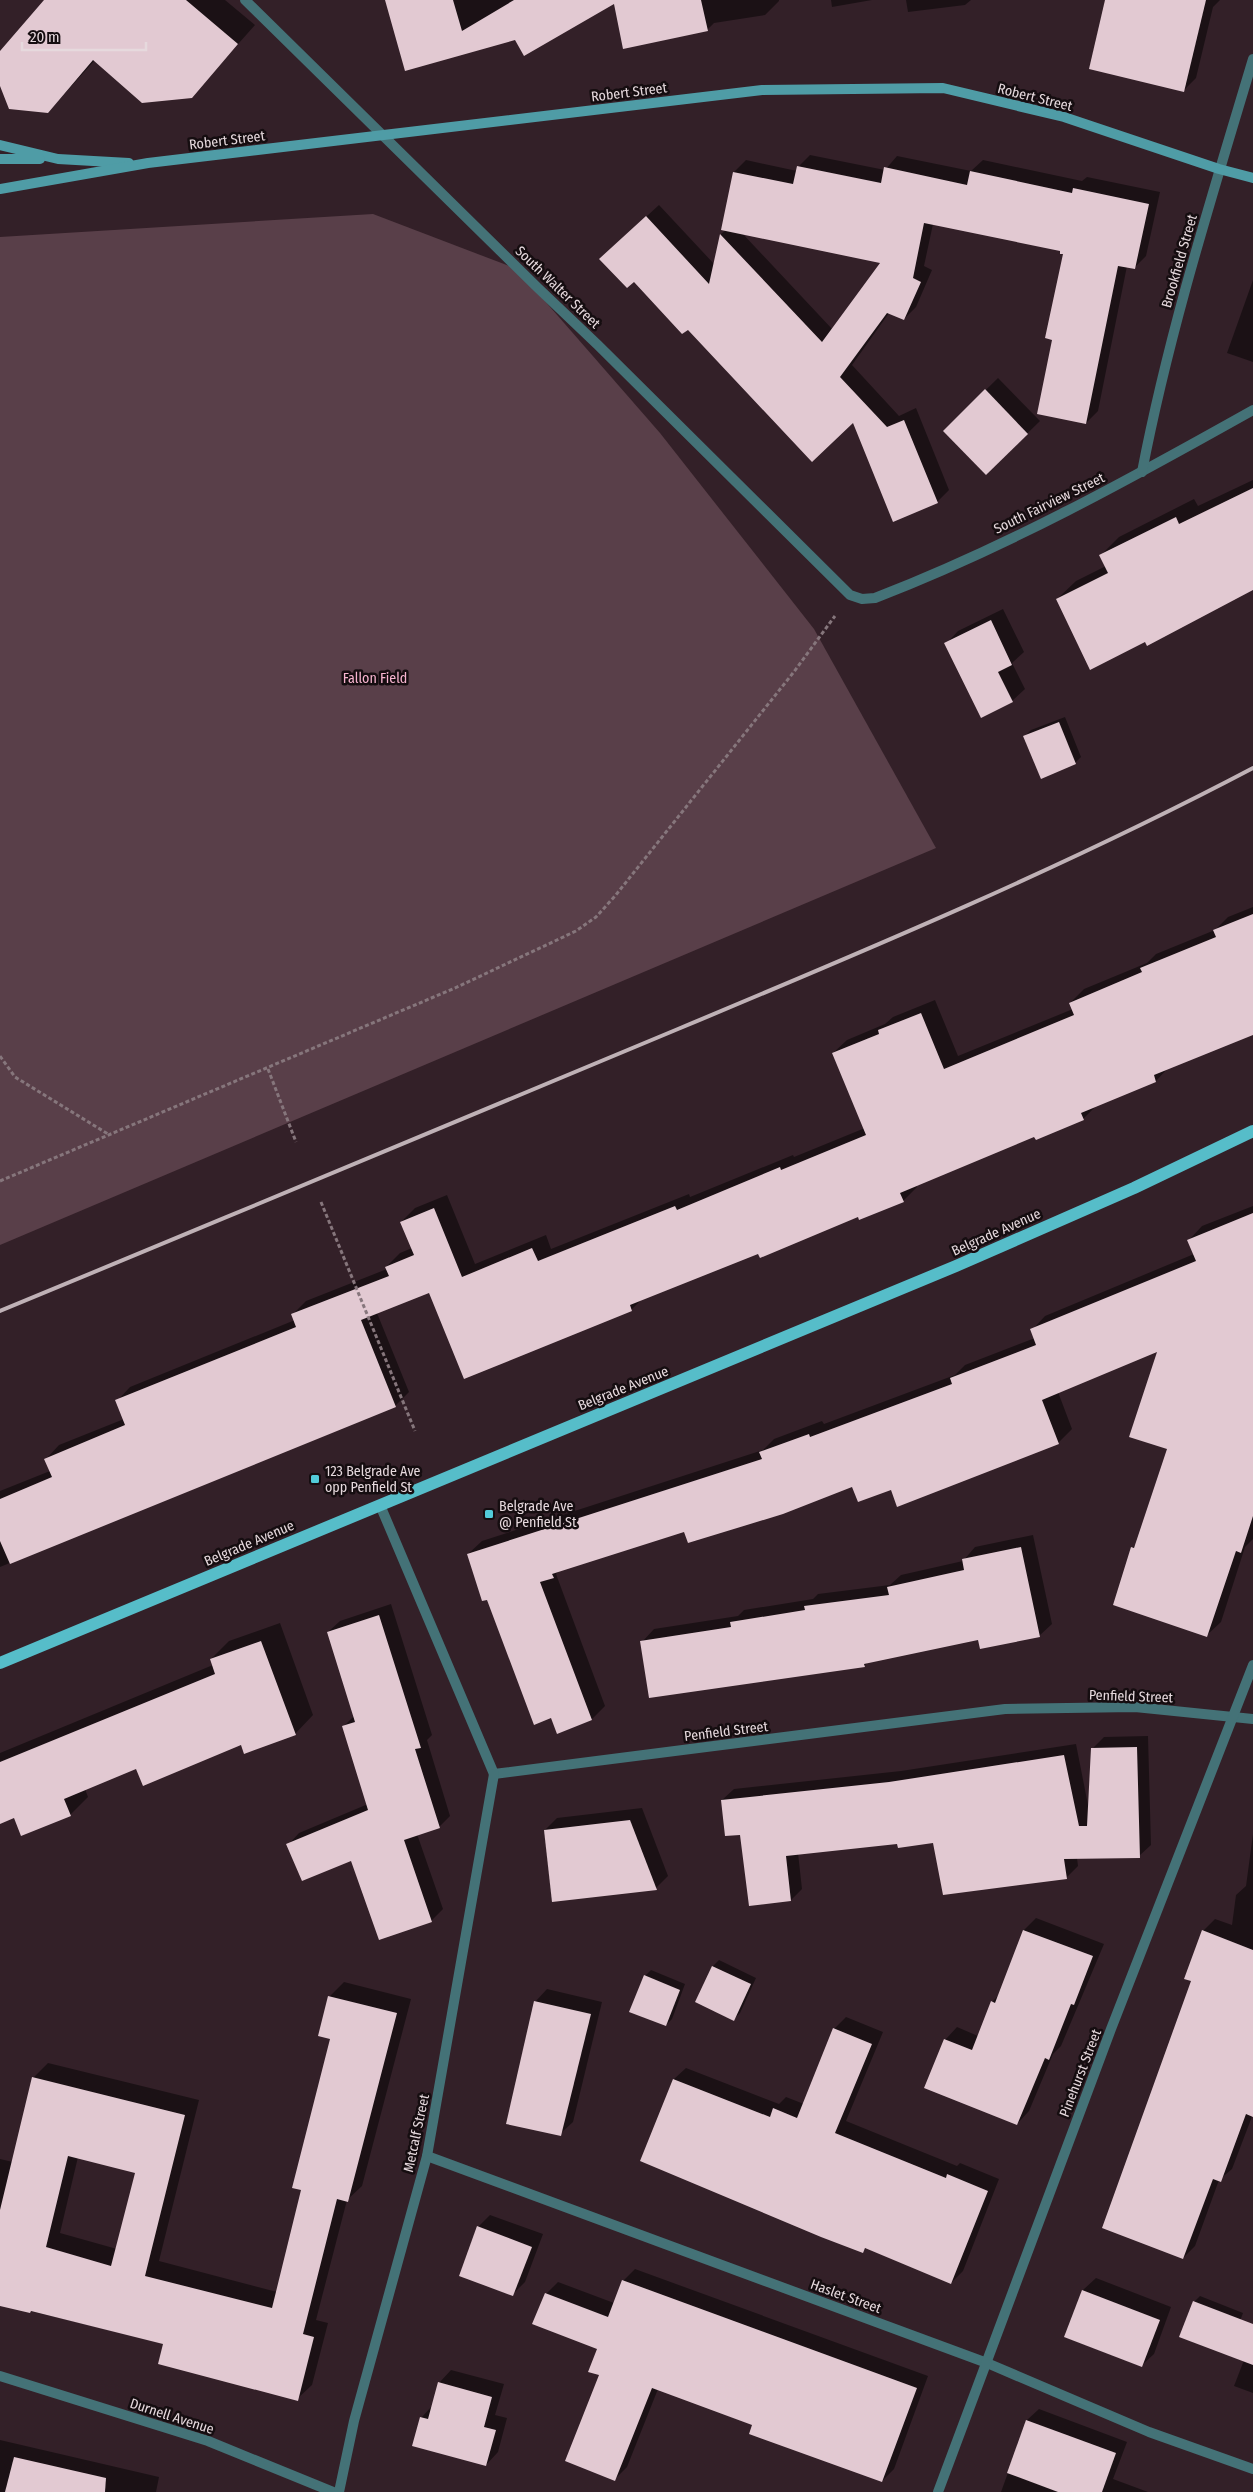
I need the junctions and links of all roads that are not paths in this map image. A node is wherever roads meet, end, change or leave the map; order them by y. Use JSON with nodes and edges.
{"nodes":[{"id":1,"x":245,"y":0,"type":"edge"},
{"id":2,"x":1253,"y":59,"type":"edge"},
{"id":3,"x":383,"y":134,"type":"junction"},
{"id":4,"x":0,"y":145,"type":"edge"},
{"id":5,"x":0,"y":159,"type":"edge"},
{"id":6,"x":58,"y":159,"type":"junction"},
{"id":7,"x":148,"y":164,"type":"junction"},
{"id":8,"x":1219,"y":169,"type":"junction"},
{"id":9,"x":1253,"y":178,"type":"edge"},
{"id":10,"x":0,"y":190,"type":"edge"},
{"id":11,"x":1253,"y":410,"type":"edge"},
{"id":12,"x":1142,"y":472,"type":"junction"},
{"id":13,"x":850,"y":596,"type":"joint"},
{"id":14,"x":1253,"y":1130,"type":"edge"},
{"id":15,"x":380,"y":1505,"type":"junction"},
{"id":16,"x":0,"y":1663,"type":"edge"},
{"id":17,"x":1253,"y":1665,"type":"edge"},
{"id":18,"x":1233,"y":1717,"type":"junction"},
{"id":19,"x":1253,"y":1720,"type":"edge"},
{"id":20,"x":494,"y":1774,"type":"junction"},
{"id":21,"x":427,"y":2156,"type":"junction"},
{"id":22,"x":987,"y":2362,"type":"junction"},
{"id":23,"x":0,"y":2376,"type":"edge"},
{"id":24,"x":1253,"y":2468,"type":"edge"},
{"id":25,"x":333,"y":2492,"type":"edge"},
{"id":26,"x":338,"y":2492,"type":"edge"},
{"id":27,"x":938,"y":2492,"type":"edge"}],
"edges":[{"from":1,"to":3,"type":"street","name":"South Walter Street"},
{"from":2,"to":8,"type":"street","name":"Brookfield Street"},
{"from":3,"to":7,"type":"street","name":"Robert Street"},
{"from":3,"to":8,"type":"street","name":"Robert Street"},
{"from":3,"to":13,"type":"street","name":"South Walter Street"},
{"from":4,"to":6,"type":"street"},
{"from":5,"to":6,"type":"street"},
{"from":6,"to":7,"type":"street"},
{"from":7,"to":10,"type":"street","name":"Robert Street"},
{"from":8,"to":9,"type":"street","name":"Robert Street"},
{"from":8,"to":12,"type":"street","name":"Brookfield Street"},
{"from":11,"to":12,"type":"street","name":"South Fairview Street"},
{"from":12,"to":13,"type":"street","name":"South Fairview Street"},
{"from":14,"to":15,"type":"main road","name":"Belgrade Avenue"},
{"from":15,"to":16,"type":"main road","name":"Belgrade Avenue"},
{"from":15,"to":20,"type":"street"},
{"from":17,"to":18,"type":"street","name":"Pinehurst Street"},
{"from":18,"to":19,"type":"street","name":"Penfield Street"},
{"from":18,"to":20,"type":"street","name":"Penfield Street"},
{"from":18,"to":22,"type":"street","name":"Pinehurst Street"},
{"from":20,"to":21,"type":"street","name":"Metcalf Street"},
{"from":21,"to":22,"type":"street","name":"Haslet Street"},
{"from":21,"to":26,"type":"street","name":"Metcalf Street"},
{"from":22,"to":24,"type":"street","name":"Haslet Street"},
{"from":22,"to":27,"type":"street","name":"Pinehurst Street"},
{"from":23,"to":25,"type":"street","name":"Durnell Avenue"}]}
